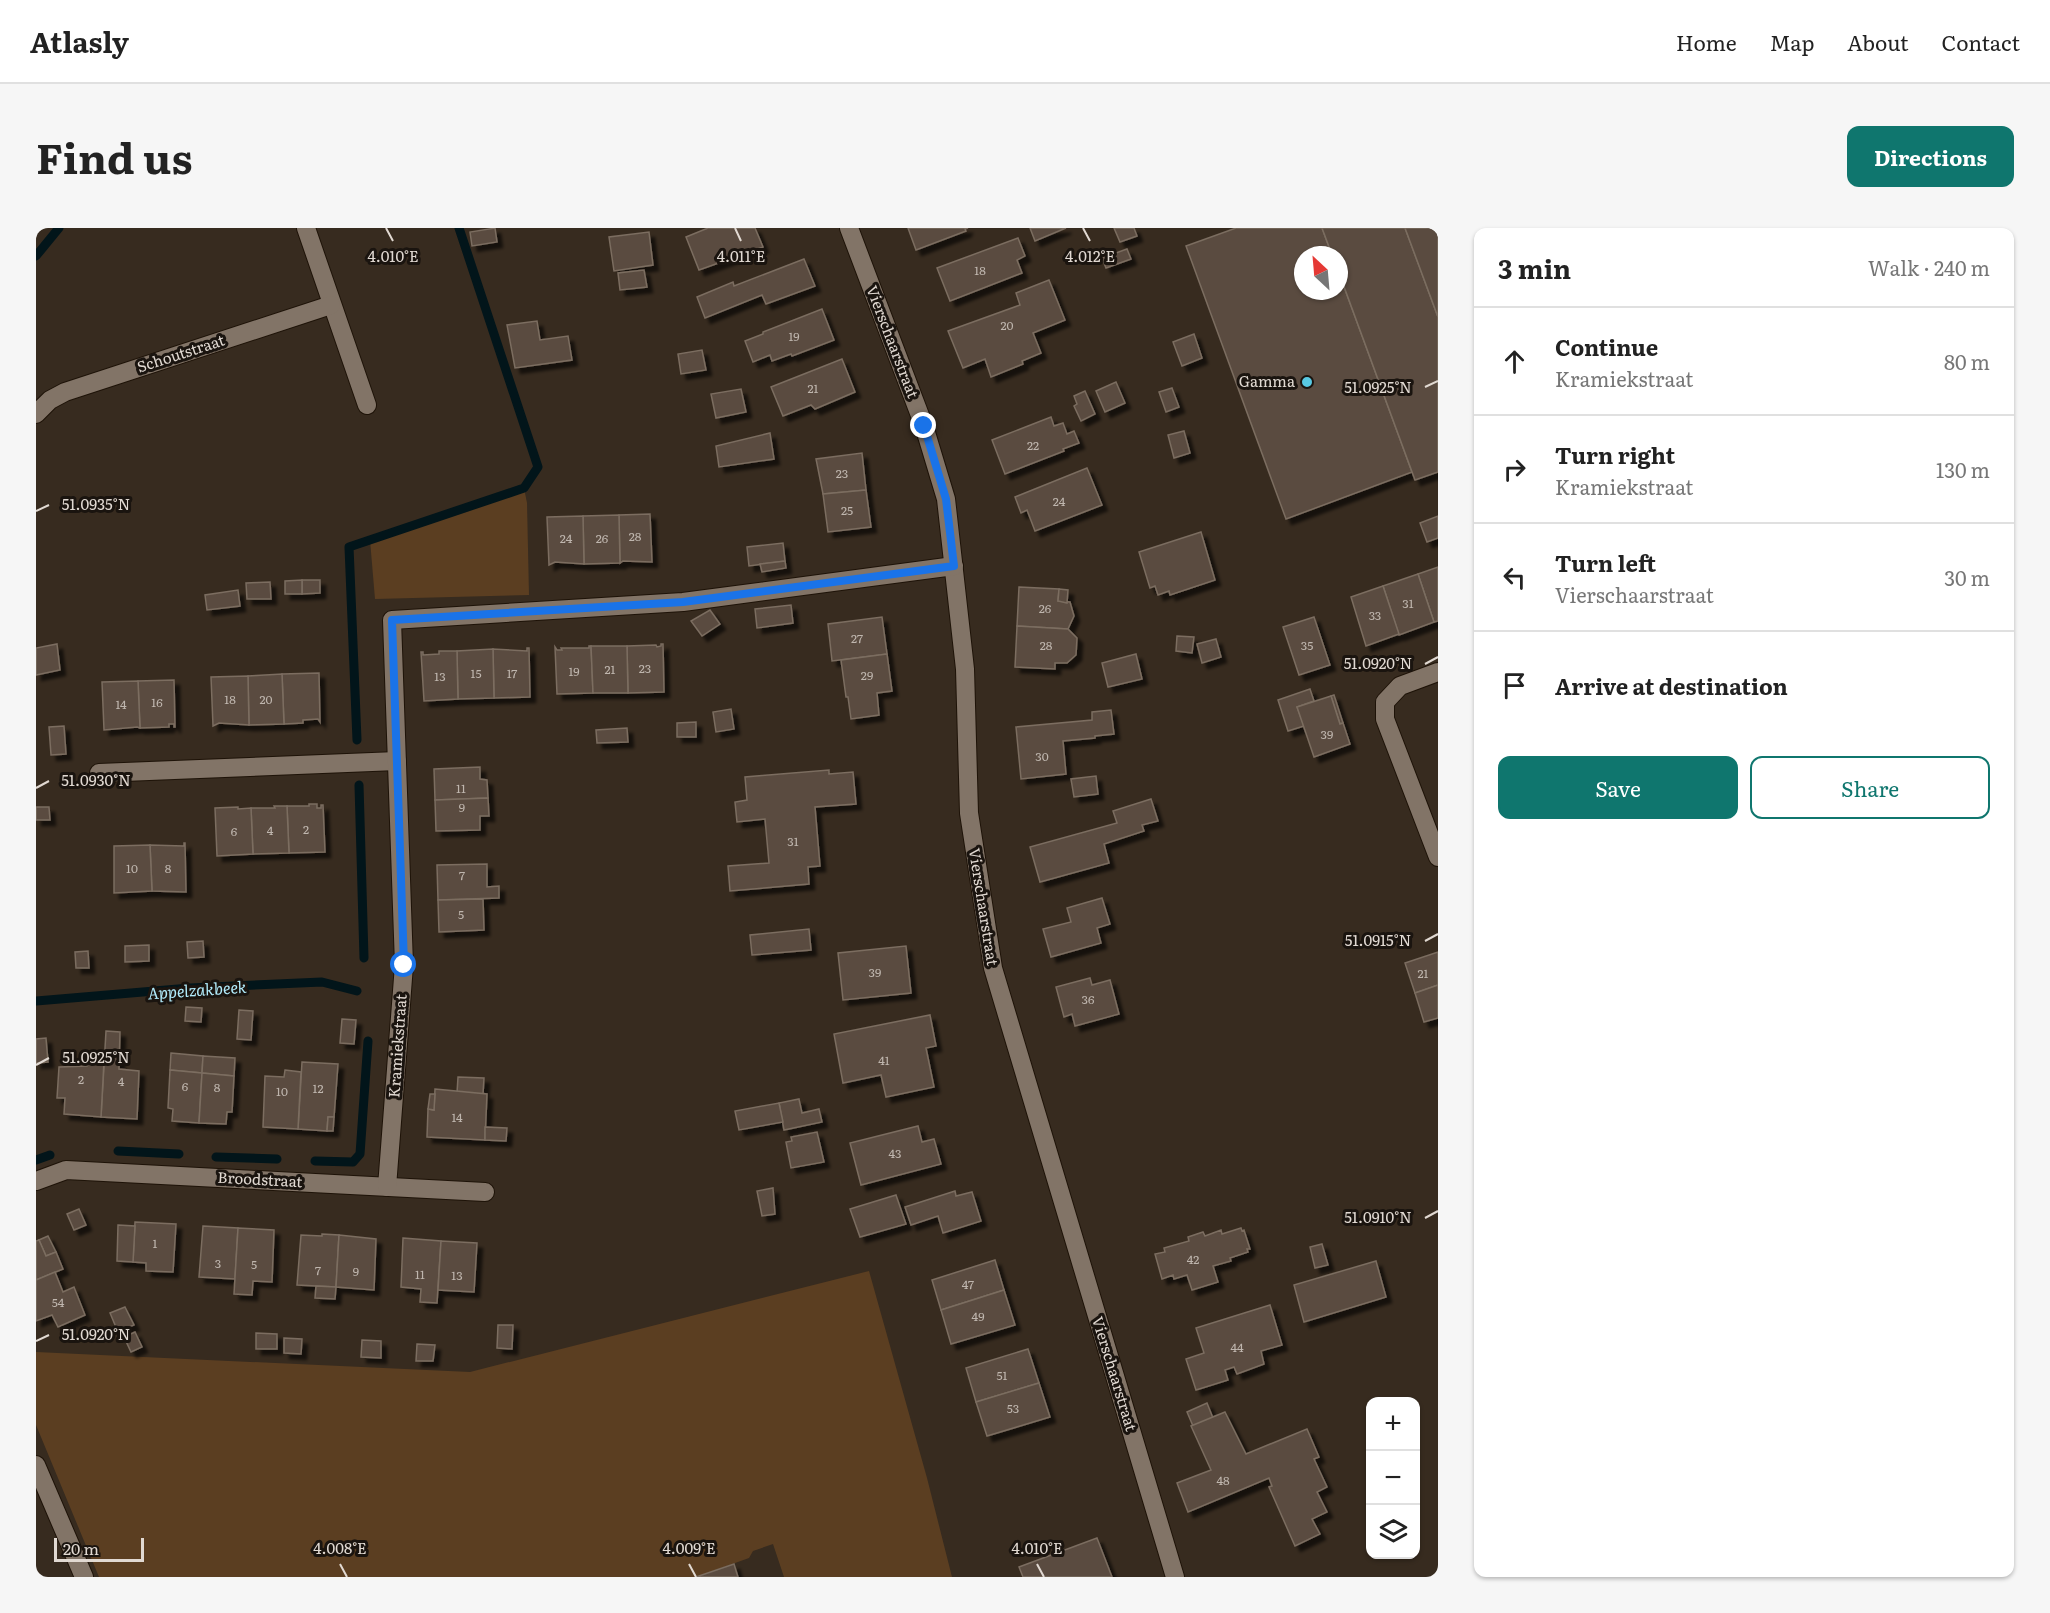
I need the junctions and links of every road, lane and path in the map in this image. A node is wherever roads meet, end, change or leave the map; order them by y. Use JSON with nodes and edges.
{"nodes":[{"id":1,"x":306,"y":228,"type":"edge"},
{"id":2,"x":849,"y":228,"type":"edge"},
{"id":3,"x":331,"y":305,"type":"junction"},
{"id":4,"x":367,"y":405,"type":"dead end"},
{"id":5,"x":36,"y":414,"type":"edge"},
{"id":6,"x":954,"y":566,"type":"junction"},
{"id":7,"x":1438,"y":672,"type":"edge"},
{"id":8,"x":397,"y":761,"type":"junction"},
{"id":9,"x":99,"y":773,"type":"dead end"},
{"id":10,"x":1438,"y":857,"type":"edge"},
{"id":11,"x":36,"y":1181,"type":"edge"},
{"id":12,"x":387,"y":1187,"type":"junction"},
{"id":13,"x":485,"y":1192,"type":"dead end"},
{"id":14,"x":36,"y":1465,"type":"edge"},
{"id":15,"x":84,"y":1577,"type":"edge"},
{"id":16,"x":1175,"y":1577,"type":"edge"}],
"edges":[{"from":1,"to":3,"type":"street"},
{"from":2,"to":6,"type":"street","name":"Vierschaarstraat"},
{"from":3,"to":4,"type":"street"},
{"from":3,"to":5,"type":"street","name":"Schoutstraat"},
{"from":6,"to":8,"type":"street","name":"Kramiekstraat"},
{"from":6,"to":16,"type":"street","name":"Vierschaarstraat"},
{"from":7,"to":10,"type":"street"},
{"from":8,"to":9,"type":"street"},
{"from":8,"to":12,"type":"street","name":"Kramiekstraat"},
{"from":11,"to":12,"type":"street","name":"Broodstraat"},
{"from":12,"to":13,"type":"street","name":"Broodstraat"},
{"from":14,"to":15,"type":"street"}]}
